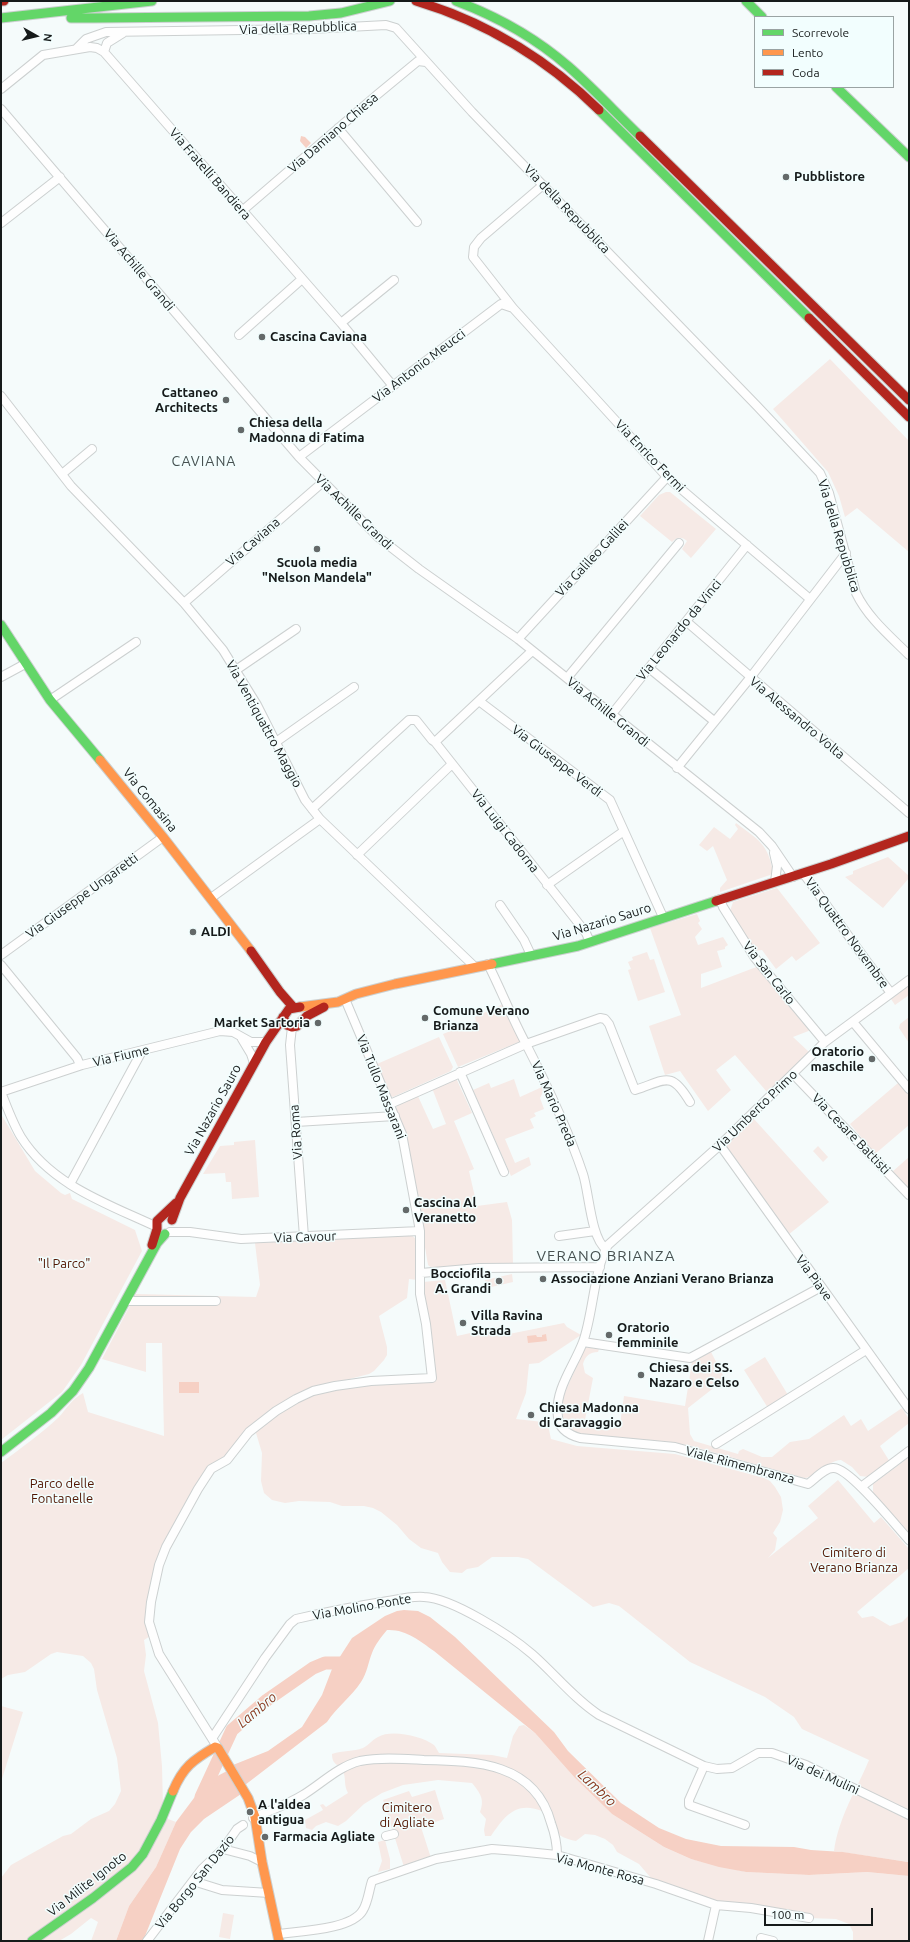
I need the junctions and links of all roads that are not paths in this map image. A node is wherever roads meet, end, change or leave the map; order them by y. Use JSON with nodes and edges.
{"nodes":[{"id":1,"x":1,"y":1,"type":"edge"},
{"id":2,"x":4,"y":1,"type":"edge"},
{"id":3,"x":152,"y":1,"type":"edge"},
{"id":4,"x":390,"y":1,"type":"edge"},
{"id":5,"x":416,"y":1,"type":"edge"},
{"id":6,"x":746,"y":1,"type":"edge"},
{"id":7,"x":457,"y":2,"type":"edge"},
{"id":8,"x":761,"y":16,"type":"edge"},
{"id":9,"x":1,"y":19,"type":"edge"},
{"id":10,"x":128,"y":31,"type":"junction"},
{"id":11,"x":77,"y":48,"type":"junction"},
{"id":12,"x":104,"y":52,"type":"junction"},
{"id":13,"x":426,"y":62,"type":"junction"},
{"id":14,"x":837,"y":88,"type":"edge"},
{"id":15,"x":1,"y":89,"type":"edge"},
{"id":16,"x":1,"y":109,"type":"edge"},
{"id":17,"x":338,"y":128,"type":"junction"},
{"id":18,"x":909,"y":157,"type":"edge"},
{"id":19,"x":60,"y":177,"type":"junction"},
{"id":20,"x":543,"y":185,"type":"junction"},
{"id":21,"x":242,"y":211,"type":"junction"},
{"id":22,"x":417,"y":222,"type":"dead end"},
{"id":23,"x":1,"y":223,"type":"edge"},
{"id":24,"x":302,"y":279,"type":"junction"},
{"id":25,"x":394,"y":280,"type":"dead end"},
{"id":26,"x":501,"y":304,"type":"joint"},
{"id":27,"x":513,"y":308,"type":"junction"},
{"id":28,"x":341,"y":323,"type":"junction"},
{"id":29,"x":239,"y":335,"type":"dead end"},
{"id":30,"x":393,"y":386,"type":"junction"},
{"id":31,"x":897,"y":389,"type":"junction"},
{"id":32,"x":909,"y":394,"type":"edge"},
{"id":33,"x":1,"y":396,"type":"edge"},
{"id":34,"x":909,"y":400,"type":"edge"},
{"id":35,"x":909,"y":417,"type":"edge"},
{"id":36,"x":92,"y":449,"type":"dead end"},
{"id":37,"x":299,"y":457,"type":"junction"},
{"id":38,"x":62,"y":474,"type":"junction"},
{"id":39,"x":667,"y":476,"type":"junction"},
{"id":40,"x":323,"y":482,"type":"junction"},
{"id":41,"x":679,"y":543,"type":"dead end"},
{"id":42,"x":747,"y":545,"type":"junction"},
{"id":43,"x":846,"y":553,"type":"junction"},
{"id":44,"x":810,"y":598,"type":"junction"},
{"id":45,"x":184,"y":603,"type":"junction"},
{"id":46,"x":687,"y":622,"type":"junction"},
{"id":47,"x":1,"y":625,"type":"edge"},
{"id":48,"x":296,"y":629,"type":"dead end"},
{"id":49,"x":518,"y":639,"type":"junction"},
{"id":50,"x":136,"y":642,"type":"dead end"},
{"id":51,"x":532,"y":651,"type":"junction"},
{"id":52,"x":909,"y":655,"type":"edge"},
{"id":53,"x":25,"y":664,"type":"junction"},
{"id":54,"x":649,"y":668,"type":"junction"},
{"id":55,"x":236,"y":670,"type":"junction"},
{"id":56,"x":1,"y":677,"type":"edge"},
{"id":57,"x":567,"y":678,"type":"junction"},
{"id":58,"x":750,"y":678,"type":"junction"},
{"id":59,"x":354,"y":687,"type":"dead end"},
{"id":60,"x":50,"y":700,"type":"junction"},
{"id":61,"x":479,"y":701,"type":"junction"},
{"id":62,"x":612,"y":714,"type":"junction"},
{"id":63,"x":714,"y":721,"type":"junction"},
{"id":64,"x":276,"y":742,"type":"junction"},
{"id":65,"x":435,"y":742,"type":"junction"},
{"id":66,"x":452,"y":764,"type":"junction"},
{"id":67,"x":677,"y":768,"type":"junction"},
{"id":68,"x":312,"y":809,"type":"junction"},
{"id":69,"x":909,"y":813,"type":"edge"},
{"id":70,"x":320,"y":819,"type":"junction"},
{"id":71,"x":624,"y":831,"type":"junction"},
{"id":72,"x":163,"y":836,"type":"junction"},
{"id":73,"x":909,"y":836,"type":"edge"},
{"id":74,"x":772,"y":846,"type":"junction"},
{"id":75,"x":357,"y":855,"type":"junction"},
{"id":76,"x":803,"y":873,"type":"junction"},
{"id":77,"x":793,"y":877,"type":"junction"},
{"id":78,"x":775,"y":882,"type":"junction"},
{"id":79,"x":547,"y":885,"type":"junction"},
{"id":80,"x":211,"y":898,"type":"junction"},
{"id":81,"x":720,"y":899,"type":"junction"},
{"id":82,"x":500,"y":905,"type":"dead end"},
{"id":83,"x":663,"y":918,"type":"junction"},
{"id":84,"x":590,"y":942,"type":"junction"},
{"id":85,"x":1,"y":955,"type":"edge"},
{"id":86,"x":531,"y":955,"type":"junction"},
{"id":87,"x":488,"y":964,"type":"junction"},
{"id":88,"x":1,"y":965,"type":"edge"},
{"id":89,"x":475,"y":967,"type":"junction"},
{"id":90,"x":909,"y":980,"type":"edge"},
{"id":91,"x":891,"y":993,"type":"junction"},
{"id":92,"x":341,"y":1000,"type":"junction"},
{"id":93,"x":290,"y":1016,"type":"junction"},
{"id":94,"x":302,"y":1020,"type":"junction"},
{"id":95,"x":853,"y":1022,"type":"junction"},
{"id":96,"x":268,"y":1038,"type":"junction"},
{"id":97,"x":242,"y":1039,"type":"junction"},
{"id":98,"x":826,"y":1042,"type":"junction"},
{"id":99,"x":526,"y":1044,"type":"junction"},
{"id":100,"x":142,"y":1051,"type":"junction"},
{"id":101,"x":254,"y":1063,"type":"junction"},
{"id":102,"x":80,"y":1066,"type":"junction"},
{"id":103,"x":460,"y":1072,"type":"junction"},
{"id":104,"x":793,"y":1074,"type":"junction"},
{"id":105,"x":909,"y":1089,"type":"edge"},
{"id":106,"x":1,"y":1092,"type":"edge"},
{"id":107,"x":690,"y":1102,"type":"dead end"},
{"id":108,"x":390,"y":1104,"type":"junction"},
{"id":109,"x":395,"y":1116,"type":"junction"},
{"id":110,"x":296,"y":1122,"type":"junction"},
{"id":111,"x":720,"y":1146,"type":"junction"},
{"id":112,"x":504,"y":1172,"type":"dead end"},
{"id":113,"x":70,"y":1184,"type":"junction"},
{"id":114,"x":909,"y":1195,"type":"edge"},
{"id":115,"x":180,"y":1198,"type":"junction"},
{"id":116,"x":173,"y":1221,"type":"junction"},
{"id":117,"x":162,"y":1226,"type":"junction"},
{"id":118,"x":595,"y":1230,"type":"junction"},
{"id":119,"x":420,"y":1231,"type":"junction"},
{"id":120,"x":190,"y":1232,"type":"junction"},
{"id":121,"x":559,"y":1236,"type":"dead end"},
{"id":122,"x":304,"y":1237,"type":"junction"},
{"id":123,"x":606,"y":1249,"type":"junction"},
{"id":124,"x":600,"y":1267,"type":"junction"},
{"id":125,"x":421,"y":1273,"type":"junction"},
{"id":126,"x":821,"y":1287,"type":"junction"},
{"id":127,"x":126,"y":1301,"type":"junction"},
{"id":128,"x":216,"y":1301,"type":"dead end"},
{"id":129,"x":583,"y":1342,"type":"junction"},
{"id":130,"x":866,"y":1350,"type":"junction"},
{"id":131,"x":909,"y":1409,"type":"edge"},
{"id":132,"x":716,"y":1444,"type":"dead end"},
{"id":133,"x":909,"y":1451,"type":"edge"},
{"id":134,"x":1,"y":1452,"type":"edge"},
{"id":135,"x":861,"y":1486,"type":"junction"},
{"id":136,"x":909,"y":1540,"type":"edge"},
{"id":137,"x":584,"y":1705,"type":"joint"},
{"id":138,"x":213,"y":1737,"type":"junction"},
{"id":139,"x":218,"y":1748,"type":"junction"},
{"id":140,"x":704,"y":1766,"type":"junction"},
{"id":141,"x":909,"y":1815,"type":"edge"},
{"id":142,"x":254,"y":1817,"type":"junction"},
{"id":143,"x":244,"y":1824,"type":"dead end"},
{"id":144,"x":745,"y":1825,"type":"dead end"},
{"id":145,"x":223,"y":1849,"type":"junction"},
{"id":146,"x":557,"y":1856,"type":"junction"},
{"id":147,"x":262,"y":1862,"type":"junction"},
{"id":148,"x":193,"y":1881,"type":"junction"},
{"id":149,"x":269,"y":1893,"type":"junction"},
{"id":150,"x":716,"y":1905,"type":"junction"},
{"id":151,"x":810,"y":1918,"type":"dead end"},
{"id":152,"x":278,"y":1938,"type":"edge"},
{"id":153,"x":762,"y":1938,"type":"dead end"},
{"id":154,"x":32,"y":1941,"type":"edge"},
{"id":155,"x":147,"y":1941,"type":"edge"},
{"id":156,"x":708,"y":1941,"type":"edge"},
{"id":157,"x":773,"y":1941,"type":"edge"}],
"edges":[{"from":1,"to":2,"type":"main road"},
{"from":3,"to":9,"type":"main road"},
{"from":4,"to":9,"type":"main road"},
{"from":5,"to":35,"type":"main road"},
{"from":6,"to":8,"type":"main road"},
{"from":7,"to":31,"type":"main road"},
{"from":10,"to":11,"type":"street","name":"Via della Repubblica"},
{"from":10,"to":12,"type":"street"},
{"from":10,"to":13,"type":"street","name":"Via della Repubblica"},
{"from":11,"to":12,"type":"street"},
{"from":11,"to":15,"type":"street"},
{"from":12,"to":21,"type":"street","name":"Via Fratelli Bandiera"},
{"from":13,"to":17,"type":"street","name":"Via Damiano Chiesa"},
{"from":13,"to":20,"type":"street","name":"Via della Repubblica"},
{"from":14,"to":18,"type":"main road"},
{"from":16,"to":19,"type":"street","name":"Via Achille Grandi"},
{"from":17,"to":21,"type":"street","name":"Via Damiano Chiesa"},
{"from":17,"to":22,"type":"street"},
{"from":19,"to":23,"type":"street"},
{"from":19,"to":37,"type":"street","name":"Via Achille Grandi"},
{"from":20,"to":27,"type":"street"},
{"from":20,"to":43,"type":"street","name":"Via della Repubblica"},
{"from":21,"to":24,"type":"street","name":"Via Fratelli Bandiera"},
{"from":24,"to":28,"type":"street","name":"Via Fratelli Bandiera"},
{"from":24,"to":29,"type":"street"},
{"from":25,"to":28,"type":"street"},
{"from":26,"to":27,"type":"street","name":"Via Enrico Fermi"},
{"from":26,"to":30,"type":"street","name":"Via Antonio Meucci"},
{"from":27,"to":39,"type":"street","name":"Via Enrico Fermi"},
{"from":28,"to":30,"type":"street","name":"Via Fratelli Bandiera"},
{"from":30,"to":37,"type":"street","name":"Via Antonio Meucci"},
{"from":31,"to":32,"type":"main road"},
{"from":31,"to":34,"type":"main road"},
{"from":33,"to":38,"type":"street","name":"Via Ventiquattro Maggio"},
{"from":36,"to":38,"type":"street"},
{"from":37,"to":40,"type":"street","name":"Via Achille Grandi"},
{"from":38,"to":45,"type":"street","name":"Via Ventiquattro Maggio"},
{"from":39,"to":42,"type":"street","name":"Via Enrico Fermi"},
{"from":39,"to":49,"type":"street","name":"Via Galileo Galilei"},
{"from":40,"to":45,"type":"street","name":"Via Caviana"},
{"from":40,"to":49,"type":"street","name":"Via Achille Grandi"},
{"from":41,"to":57,"type":"street"},
{"from":42,"to":44,"type":"street","name":"Via Enrico Fermi"},
{"from":42,"to":46,"type":"street","name":"Via Leonardo da Vinci"},
{"from":43,"to":44,"type":"street"},
{"from":43,"to":52,"type":"street","name":"Via della Repubblica"},
{"from":44,"to":58,"type":"street"},
{"from":45,"to":55,"type":"street","name":"Via Ventiquattro Maggio"},
{"from":46,"to":54,"type":"street","name":"Via Leonardo da Vinci"},
{"from":46,"to":58,"type":"street","name":"Via Alessandro Volta"},
{"from":47,"to":53,"type":"main road","name":"Via Comasina"},
{"from":48,"to":55,"type":"street"},
{"from":49,"to":51,"type":"street","name":"Via Achille Grandi"},
{"from":50,"to":60,"type":"street"},
{"from":51,"to":57,"type":"street","name":"Via Achille Grandi"},
{"from":51,"to":61,"type":"street"},
{"from":53,"to":56,"type":"street"},
{"from":53,"to":60,"type":"main road","name":"Via Comasina"},
{"from":54,"to":62,"type":"street","name":"Via Leonardo da Vinci"},
{"from":54,"to":63,"type":"street"},
{"from":55,"to":64,"type":"street","name":"Via Ventiquattro Maggio"},
{"from":57,"to":62,"type":"street","name":"Via Achille Grandi"},
{"from":58,"to":63,"type":"street"},
{"from":58,"to":69,"type":"street","name":"Via Alessandro Volta"},
{"from":59,"to":64,"type":"street"},
{"from":60,"to":72,"type":"main road","name":"Via Comasina"},
{"from":61,"to":65,"type":"street"},
{"from":61,"to":71,"type":"street","name":"Via Giuseppe Verdi"},
{"from":62,"to":67,"type":"street","name":"Via Achille Grandi"},
{"from":63,"to":67,"type":"street"},
{"from":64,"to":68,"type":"street","name":"Via Ventiquattro Maggio"},
{"from":65,"to":66,"type":"street","name":"Via Luigi Cadorna"},
{"from":65,"to":68,"type":"street","name":"Via Luigi Cadorna"},
{"from":66,"to":75,"type":"street"},
{"from":66,"to":79,"type":"street","name":"Via Luigi Cadorna"},
{"from":67,"to":74,"type":"street","name":"Via Achille Grandi"},
{"from":68,"to":70,"type":"street","name":"Via Ventiquattro Maggio"},
{"from":70,"to":75,"type":"street","name":"Via Ventiquattro Maggio"},
{"from":70,"to":80,"type":"street"},
{"from":71,"to":79,"type":"street"},
{"from":71,"to":83,"type":"street","name":"Via Giuseppe Verdi"},
{"from":72,"to":80,"type":"main road","name":"Via Comasina"},
{"from":72,"to":85,"type":"street","name":"Via Giuseppe Ungaretti"},
{"from":73,"to":76,"type":"main road","name":"Via Nazario Sauro"},
{"from":74,"to":77,"type":"street","name":"Via Achille Grandi"},
{"from":74,"to":78,"type":"street","name":"Via Achille Grandi"},
{"from":75,"to":89,"type":"street","name":"Via Ventiquattro Maggio"},
{"from":76,"to":77,"type":"main road","name":"Via Nazario Sauro"},
{"from":76,"to":91,"type":"street","name":"Via Quattro Novembre"},
{"from":77,"to":78,"type":"main road","name":"Via Nazario Sauro"},
{"from":78,"to":81,"type":"main road","name":"Via Nazario Sauro"},
{"from":79,"to":84,"type":"street","name":"Via Luigi Cadorna"},
{"from":80,"to":93,"type":"main road","name":"Via Comasina"},
{"from":81,"to":83,"type":"main road","name":"Via Nazario Sauro"},
{"from":81,"to":98,"type":"street","name":"Via San Carlo"},
{"from":82,"to":86,"type":"street"},
{"from":83,"to":84,"type":"main road","name":"Via Nazario Sauro"},
{"from":84,"to":86,"type":"main road","name":"Via Nazario Sauro"},
{"from":86,"to":87,"type":"main road","name":"Via Nazario Sauro"},
{"from":87,"to":89,"type":"main road","name":"Via Nazario Sauro"},
{"from":87,"to":99,"type":"street","name":"Via Mario Preda"},
{"from":88,"to":102,"type":"street"},
{"from":89,"to":92,"type":"main road","name":"Via Nazario Sauro"},
{"from":90,"to":91,"type":"street","name":"Via Umberto Primo"},
{"from":91,"to":95,"type":"street","name":"Via Umberto Primo"},
{"from":92,"to":93,"type":"main road","name":"Via Nazario Sauro"},
{"from":92,"to":94,"type":"main road"},
{"from":92,"to":108,"type":"street","name":"Via Tullo Massarani"},
{"from":93,"to":94,"type":"main road","name":"Via Comasina"},
{"from":93,"to":94,"type":"main road"},
{"from":93,"to":96,"type":"main road","name":"Via Nazario Sauro"},
{"from":93,"to":110,"type":"street","name":"Via Roma"},
{"from":95,"to":98,"type":"street","name":"Via Umberto Primo"},
{"from":95,"to":105,"type":"street"},
{"from":96,"to":97,"type":"street","name":"Via Fiume"},
{"from":96,"to":101,"type":"main road","name":"Via Nazario Sauro"},
{"from":97,"to":100,"type":"street","name":"Via Fiume"},
{"from":97,"to":101,"type":"street"},
{"from":98,"to":104,"type":"street","name":"Via Umberto Primo"},
{"from":99,"to":103,"type":"street"},
{"from":99,"to":107,"type":"street"},
{"from":99,"to":118,"type":"street","name":"Via Mario Preda"},
{"from":100,"to":102,"type":"street","name":"Via Fiume"},
{"from":100,"to":113,"type":"street"},
{"from":101,"to":115,"type":"main road","name":"Via Nazario Sauro"},
{"from":102,"to":106,"type":"street","name":"Via Fiume"},
{"from":103,"to":108,"type":"street"},
{"from":103,"to":112,"type":"street"},
{"from":104,"to":111,"type":"street","name":"Via Umberto Primo"},
{"from":104,"to":114,"type":"street","name":"Via Cesare Battisti"},
{"from":106,"to":113,"type":"street"},
{"from":108,"to":109,"type":"street","name":"Via Tullo Massarani"},
{"from":109,"to":110,"type":"street"},
{"from":109,"to":119,"type":"street","name":"Via Tullo Massarani"},
{"from":110,"to":122,"type":"street","name":"Via Roma"},
{"from":111,"to":123,"type":"street","name":"Via Umberto Primo"},
{"from":111,"to":126,"type":"street","name":"Via Piave"},
{"from":113,"to":117,"type":"street","name":"Via Cavour"},
{"from":115,"to":116,"type":"main road","name":"Via Nazario Sauro"},
{"from":115,"to":117,"type":"main road","name":"Via Nazario Sauro"},
{"from":116,"to":117,"type":"main road"},
{"from":116,"to":120,"type":"street","name":"Via Cavour"},
{"from":117,"to":120,"type":"street","name":"Via Cavour"},
{"from":117,"to":127,"type":"main road","name":"Via Nazario Sauro"},
{"from":118,"to":121,"type":"street"},
{"from":118,"to":123,"type":"street","name":"Via Mario Preda"},
{"from":119,"to":122,"type":"street","name":"Via Cavour"},
{"from":119,"to":125,"type":"street","name":"Via Tullo Massarani"},
{"from":120,"to":122,"type":"street","name":"Via Cavour"},
{"from":123,"to":124,"type":"street"},
{"from":124,"to":125,"type":"street"},
{"from":124,"to":129,"type":"street"},
{"from":125,"to":138,"type":"street","name":"Via Tullo Massarani"},
{"from":126,"to":129,"type":"street"},
{"from":126,"to":130,"type":"street","name":"Via Piave"},
{"from":127,"to":128,"type":"street"},
{"from":127,"to":134,"type":"main road","name":"Via Nazario Sauro"},
{"from":129,"to":135,"type":"street","name":"Viale Rimembranza"},
{"from":130,"to":131,"type":"street","name":"Via Piave"},
{"from":130,"to":132,"type":"street"},
{"from":133,"to":135,"type":"street"},
{"from":135,"to":136,"type":"street","name":"Viale Rimembranza"},
{"from":137,"to":138,"type":"street","name":"Via Molino Ponte"},
{"from":137,"to":140,"type":"street","name":"Via dei Mulini"},
{"from":138,"to":139,"type":"street"},
{"from":139,"to":142,"type":"main road"},
{"from":139,"to":154,"type":"main road","name":"Via Milite Ignoto"},
{"from":140,"to":141,"type":"street","name":"Via dei Mulini"},
{"from":140,"to":144,"type":"street"},
{"from":142,"to":146,"type":"street"},
{"from":142,"to":147,"type":"main road"},
{"from":143,"to":145,"type":"street","name":"Via Borgo San Dazio"},
{"from":145,"to":147,"type":"street"},
{"from":145,"to":148,"type":"street","name":"Via Borgo San Dazio"},
{"from":146,"to":150,"type":"street","name":"Via Monte Rosa"},
{"from":146,"to":152,"type":"street","name":"Via Monte Rosa"},
{"from":147,"to":149,"type":"main road"},
{"from":148,"to":149,"type":"street"},
{"from":148,"to":155,"type":"street","name":"Via Borgo San Dazio"},
{"from":149,"to":152,"type":"main road"},
{"from":150,"to":151,"type":"street","name":"Via Monte Rosa"},
{"from":150,"to":156,"type":"street"},
{"from":153,"to":157,"type":"street"}]}
